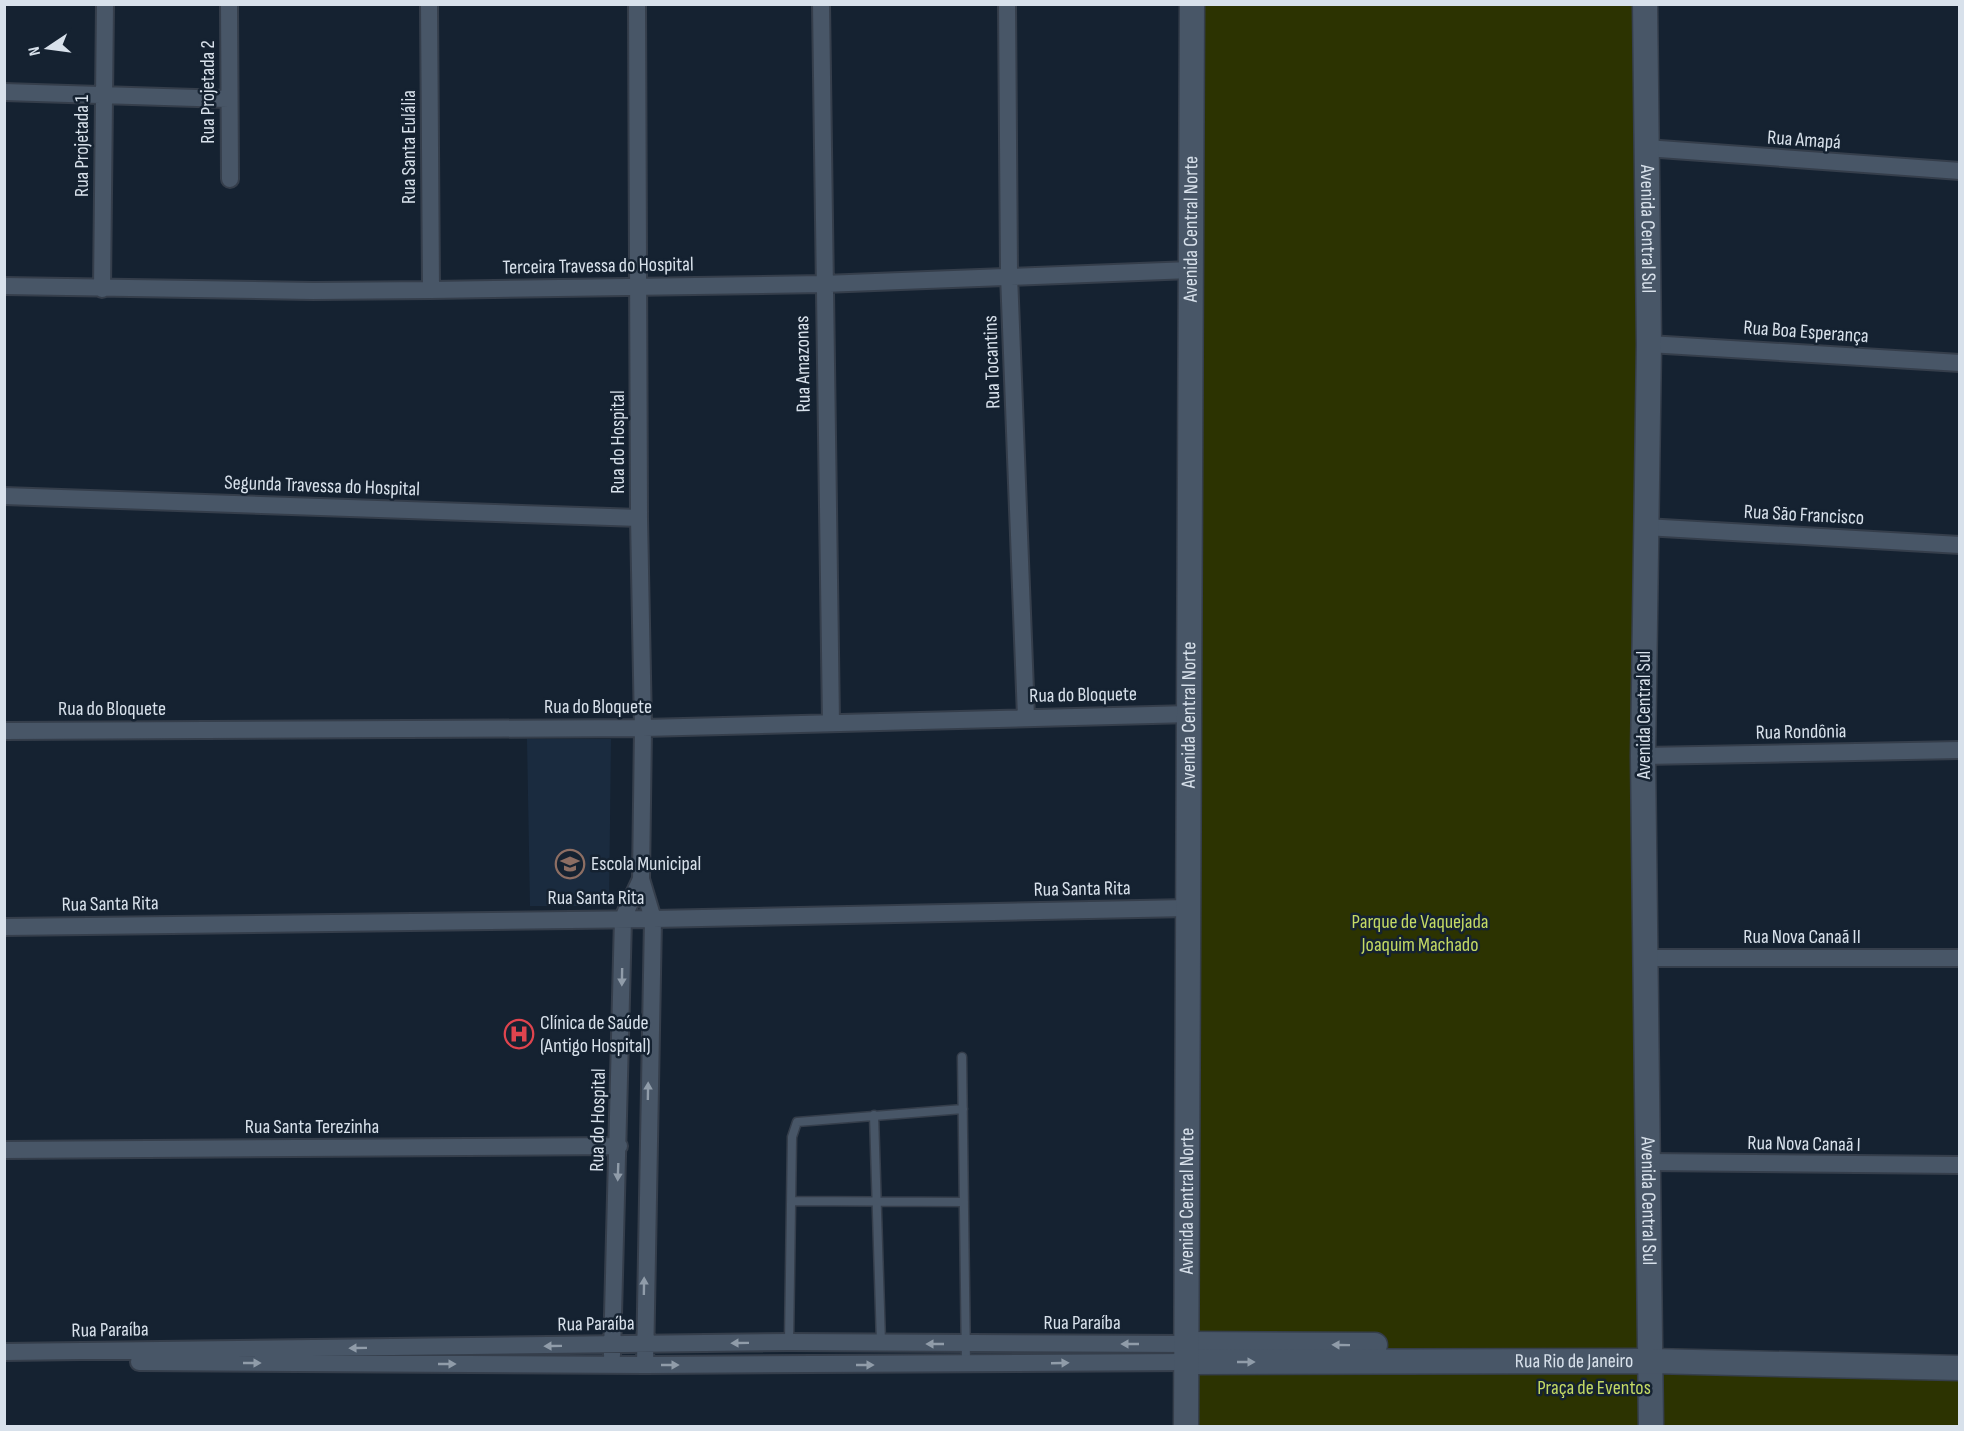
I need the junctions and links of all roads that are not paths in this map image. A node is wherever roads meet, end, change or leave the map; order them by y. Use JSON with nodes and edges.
{"nodes":[{"id":1,"x":105,"y":4,"type":"edge"},
{"id":2,"x":229,"y":4,"type":"edge"},
{"id":3,"x":429,"y":4,"type":"edge"},
{"id":4,"x":637,"y":4,"type":"edge"},
{"id":5,"x":821,"y":4,"type":"edge"},
{"id":6,"x":1006,"y":4,"type":"edge"},
{"id":7,"x":1192,"y":4,"type":"edge"},
{"id":8,"x":1644,"y":4,"type":"edge"},
{"id":9,"x":4,"y":92,"type":"edge"},
{"id":10,"x":103,"y":96,"type":"junction"},
{"id":11,"x":228,"y":99,"type":"junction"},
{"id":12,"x":1646,"y":148,"type":"junction"},
{"id":13,"x":1959,"y":171,"type":"edge"},
{"id":14,"x":230,"y":179,"type":"dead end"},
{"id":15,"x":1191,"y":270,"type":"junction"},
{"id":16,"x":1010,"y":275,"type":"junction"},
{"id":17,"x":823,"y":284,"type":"junction"},
{"id":18,"x":640,"y":285,"type":"junction"},
{"id":19,"x":4,"y":286,"type":"edge"},
{"id":20,"x":102,"y":289,"type":"junction"},
{"id":21,"x":431,"y":290,"type":"junction"},
{"id":22,"x":1649,"y":344,"type":"junction"},
{"id":23,"x":1959,"y":363,"type":"edge"},
{"id":24,"x":4,"y":496,"type":"edge"},
{"id":25,"x":639,"y":518,"type":"junction"},
{"id":26,"x":1645,"y":527,"type":"junction"},
{"id":27,"x":1959,"y":545,"type":"edge"},
{"id":28,"x":1191,"y":714,"type":"junction"},
{"id":29,"x":1026,"y":717,"type":"junction"},
{"id":30,"x":831,"y":723,"type":"junction"},
{"id":31,"x":643,"y":728,"type":"junction"},
{"id":32,"x":4,"y":731,"type":"edge"},
{"id":33,"x":1959,"y":750,"type":"edge"},
{"id":34,"x":1643,"y":756,"type":"junction"},
{"id":35,"x":641,"y":879,"type":"junction"},
{"id":36,"x":1188,"y":908,"type":"junction"},
{"id":37,"x":623,"y":918,"type":"junction"},
{"id":38,"x":653,"y":919,"type":"junction"},
{"id":39,"x":4,"y":927,"type":"edge"},
{"id":40,"x":1645,"y":958,"type":"junction"},
{"id":41,"x":1959,"y":958,"type":"edge"},
{"id":42,"x":962,"y":1057,"type":"dead end"},
{"id":43,"x":963,"y":1109,"type":"junction"},
{"id":44,"x":874,"y":1115,"type":"junction"},
{"id":45,"x":619,"y":1146,"type":"junction"},
{"id":46,"x":4,"y":1150,"type":"edge"},
{"id":47,"x":1648,"y":1162,"type":"junction"},
{"id":48,"x":1959,"y":1165,"type":"edge"},
{"id":49,"x":792,"y":1201,"type":"junction"},
{"id":50,"x":877,"y":1201,"type":"junction"},
{"id":51,"x":964,"y":1202,"type":"junction"},
{"id":52,"x":789,"y":1342,"type":"junction"},
{"id":53,"x":881,"y":1344,"type":"junction"},
{"id":54,"x":966,"y":1344,"type":"junction"},
{"id":55,"x":612,"y":1345,"type":"junction"},
{"id":56,"x":643,"y":1345,"type":"junction"},
{"id":57,"x":4,"y":1352,"type":"edge"},
{"id":58,"x":1188,"y":1353,"type":"junction"},
{"id":59,"x":1651,"y":1355,"type":"junction"},
{"id":60,"x":1959,"y":1356,"type":"edge"},
{"id":61,"x":4,"y":1361,"type":"edge"},
{"id":62,"x":612,"y":1365,"type":"junction"},
{"id":63,"x":645,"y":1365,"type":"junction"},
{"id":64,"x":966,"y":1365,"type":"junction"},
{"id":65,"x":1959,"y":1368,"type":"edge"},
{"id":66,"x":1186,"y":1426,"type":"edge"},
{"id":67,"x":1651,"y":1426,"type":"edge"}],
"edges":[{"from":1,"to":10,"type":"street","name":"Rua Projetada 1"},
{"from":2,"to":11,"type":"street","name":"Rua Projetada 2"},
{"from":3,"to":21,"type":"street","name":"Rua Santa Eulália"},
{"from":4,"to":18,"type":"street","name":"Rua do Hospital"},
{"from":5,"to":17,"type":"street","name":"Rua Amazonas"},
{"from":6,"to":16,"type":"street","name":"Rua Tocantins"},
{"from":7,"to":15,"type":"street","name":"Avenida Central Norte"},
{"from":8,"to":12,"type":"street","name":"Avenida Central Sul"},
{"from":9,"to":10,"type":"street"},
{"from":10,"to":11,"type":"street"},
{"from":10,"to":20,"type":"street","name":"Rua Projetada 1"},
{"from":11,"to":14,"type":"street","name":"Rua Projetada 2"},
{"from":12,"to":13,"type":"street","name":"Rua Amapá"},
{"from":12,"to":22,"type":"street","name":"Avenida Central Sul"},
{"from":15,"to":16,"type":"street","name":"Terceira Travessa do Hospital"},
{"from":15,"to":28,"type":"street","name":"Avenida Central Norte"},
{"from":16,"to":17,"type":"street","name":"Terceira Travessa do Hospital"},
{"from":16,"to":29,"type":"street","name":"Rua Tocantins"},
{"from":17,"to":18,"type":"street","name":"Terceira Travessa do Hospital"},
{"from":17,"to":30,"type":"street","name":"Rua Amazonas"},
{"from":18,"to":21,"type":"street","name":"Terceira Travessa do Hospital"},
{"from":18,"to":25,"type":"street","name":"Rua do Hospital"},
{"from":19,"to":20,"type":"street","name":"Terceira Travessa do Hospital"},
{"from":20,"to":21,"type":"street","name":"Terceira Travessa do Hospital"},
{"from":22,"to":23,"type":"street","name":"Rua Boa Esperança"},
{"from":22,"to":26,"type":"street","name":"Avenida Central Sul"},
{"from":24,"to":25,"type":"street","name":"Segunda Travessa do Hospital"},
{"from":25,"to":31,"type":"street","name":"Rua do Hospital"},
{"from":26,"to":27,"type":"street","name":"Rua São Francisco"},
{"from":26,"to":34,"type":"street","name":"Avenida Central Sul"},
{"from":28,"to":29,"type":"street","name":"Rua do Bloquete"},
{"from":28,"to":36,"type":"street","name":"Avenida Central Norte"},
{"from":29,"to":30,"type":"street","name":"Rua do Bloquete"},
{"from":30,"to":31,"type":"street","name":"Rua do Bloquete"},
{"from":31,"to":32,"type":"street","name":"Rua do Bloquete"},
{"from":31,"to":35,"type":"street","name":"Rua do Hospital"},
{"from":33,"to":34,"type":"street","name":"Rua Rondônia"},
{"from":34,"to":40,"type":"street","name":"Avenida Central Sul"},
{"from":35,"to":37,"type":"street","name":"Rua do Hospital"},
{"from":35,"to":38,"type":"street","name":"Rua do Hospital"},
{"from":36,"to":38,"type":"street","name":"Rua Santa Rita"},
{"from":36,"to":58,"type":"street","name":"Avenida Central Norte"},
{"from":37,"to":38,"type":"street","name":"Rua Santa Rita"},
{"from":37,"to":39,"type":"street","name":"Rua Santa Rita"},
{"from":37,"to":45,"type":"street","name":"Rua do Hospital","one_way":true},
{"from":56,"to":38,"type":"street","name":"Rua do Hospital","one_way":true},
{"from":40,"to":41,"type":"street","name":"Rua Nova Canaã II"},
{"from":40,"to":47,"type":"street","name":"Avenida Central Sul"},
{"from":42,"to":43,"type":"lane"},
{"from":43,"to":44,"type":"lane"},
{"from":43,"to":51,"type":"lane"},
{"from":44,"to":49,"type":"lane"},
{"from":44,"to":50,"type":"lane"},
{"from":45,"to":46,"type":"street","name":"Rua Santa Terezinha"},
{"from":45,"to":55,"type":"street","name":"Rua do Hospital","one_way":true},
{"from":47,"to":48,"type":"street","name":"Rua Nova Canaã I"},
{"from":47,"to":59,"type":"street","name":"Avenida Central Sul"},
{"from":49,"to":50,"type":"lane"},
{"from":49,"to":52,"type":"lane"},
{"from":50,"to":51,"type":"lane"},
{"from":50,"to":53,"type":"lane"},
{"from":51,"to":54,"type":"lane"},
{"from":52,"to":53,"type":"street","name":"Rua Paraíba"},
{"from":52,"to":56,"type":"street","name":"Rua Paraíba","one_way":true},
{"from":54,"to":53,"type":"street","name":"Rua Paraíba","one_way":true},
{"from":58,"to":54,"type":"street","name":"Rua Paraíba","one_way":true},
{"from":54,"to":64,"type":"lane"},
{"from":55,"to":56,"type":"street","name":"Rua Paraíba"},
{"from":55,"to":57,"type":"street","name":"Rua Paraíba","one_way":true},
{"from":55,"to":62,"type":"street","name":"Rua do Hospital"},
{"from":56,"to":63,"type":"street","name":"Rua do Hospital"},
{"from":58,"to":59,"type":"street","name":"Rua Rio de Janeiro"},
{"from":64,"to":58,"type":"street","name":"Rua Paraíba","one_way":true},
{"from":58,"to":66,"type":"street","name":"Avenida Central Norte"},
{"from":59,"to":60,"type":"street","name":"Rua Rio de Janeiro"},
{"from":59,"to":65,"type":"street","name":"Rua Rio de Janeiro"},
{"from":59,"to":67,"type":"street","name":"Avenida Central Sul"},
{"from":61,"to":62,"type":"street","name":"Rua Paraíba","one_way":true},
{"from":62,"to":63,"type":"street","name":"Rua Paraíba"},
{"from":63,"to":64,"type":"street","name":"Rua Paraíba","one_way":true}]}
